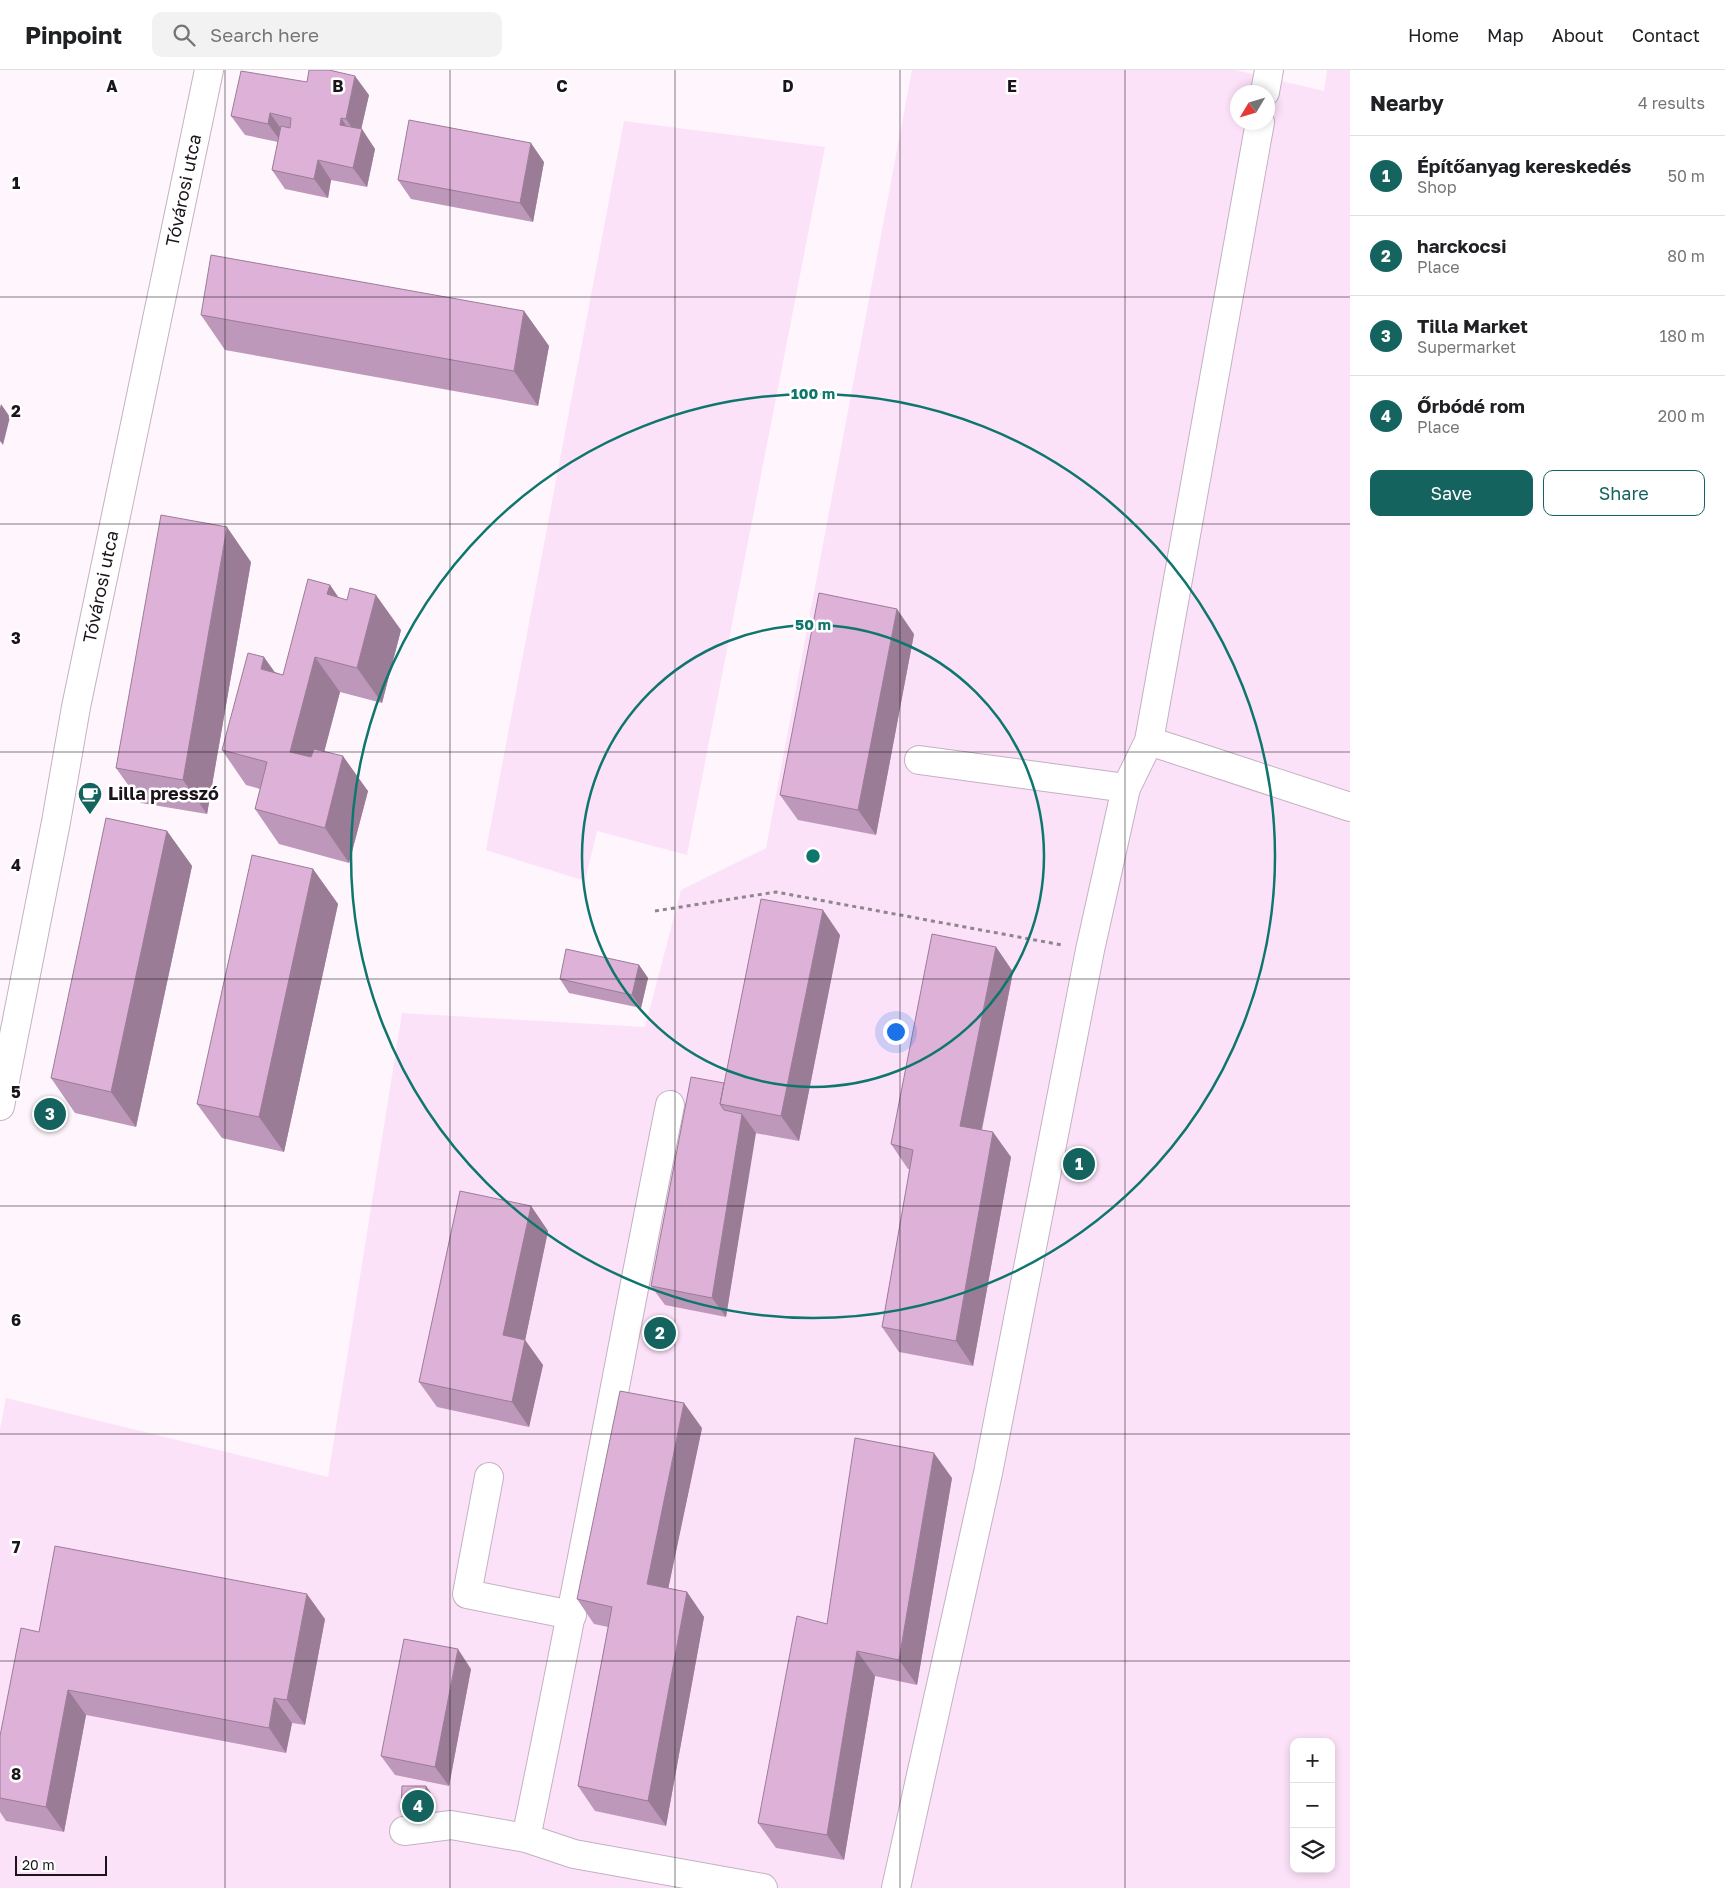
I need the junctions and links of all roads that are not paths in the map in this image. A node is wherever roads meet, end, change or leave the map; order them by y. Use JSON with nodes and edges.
{"nodes":[{"id":1,"x":209,"y":70,"type":"edge"},
{"id":2,"x":1269,"y":70,"type":"edge"},
{"id":3,"x":1266,"y":85,"type":"edge"},
{"id":4,"x":1259,"y":130,"type":"edge"},
{"id":5,"x":1149,"y":741,"type":"junction"},
{"id":6,"x":919,"y":760,"type":"dead end"},
{"id":7,"x":1126,"y":788,"type":"junction"},
{"id":8,"x":1350,"y":807,"type":"edge"},
{"id":9,"x":670,"y":1105,"type":"dead end"},
{"id":10,"x":0,"y":1106,"type":"edge"},
{"id":11,"x":489,"y":1477,"type":"dead end"},
{"id":12,"x":572,"y":1615,"type":"junction"},
{"id":13,"x":404,"y":1831,"type":"dead end"},
{"id":14,"x":526,"y":1838,"type":"junction"},
{"id":15,"x":763,"y":1888,"type":"edge"},
{"id":16,"x":896,"y":1888,"type":"edge"}],
"edges":[{"from":1,"to":10,"type":"street","name":"Tóvárosi utca"},
{"from":2,"to":3,"type":"street"},
{"from":4,"to":5,"type":"street"},
{"from":5,"to":7,"type":"street"},
{"from":5,"to":8,"type":"street"},
{"from":6,"to":7,"type":"street"},
{"from":7,"to":16,"type":"street"},
{"from":9,"to":12,"type":"street"},
{"from":11,"to":12,"type":"street"},
{"from":12,"to":14,"type":"street"},
{"from":13,"to":14,"type":"street"},
{"from":14,"to":15,"type":"street"}]}
